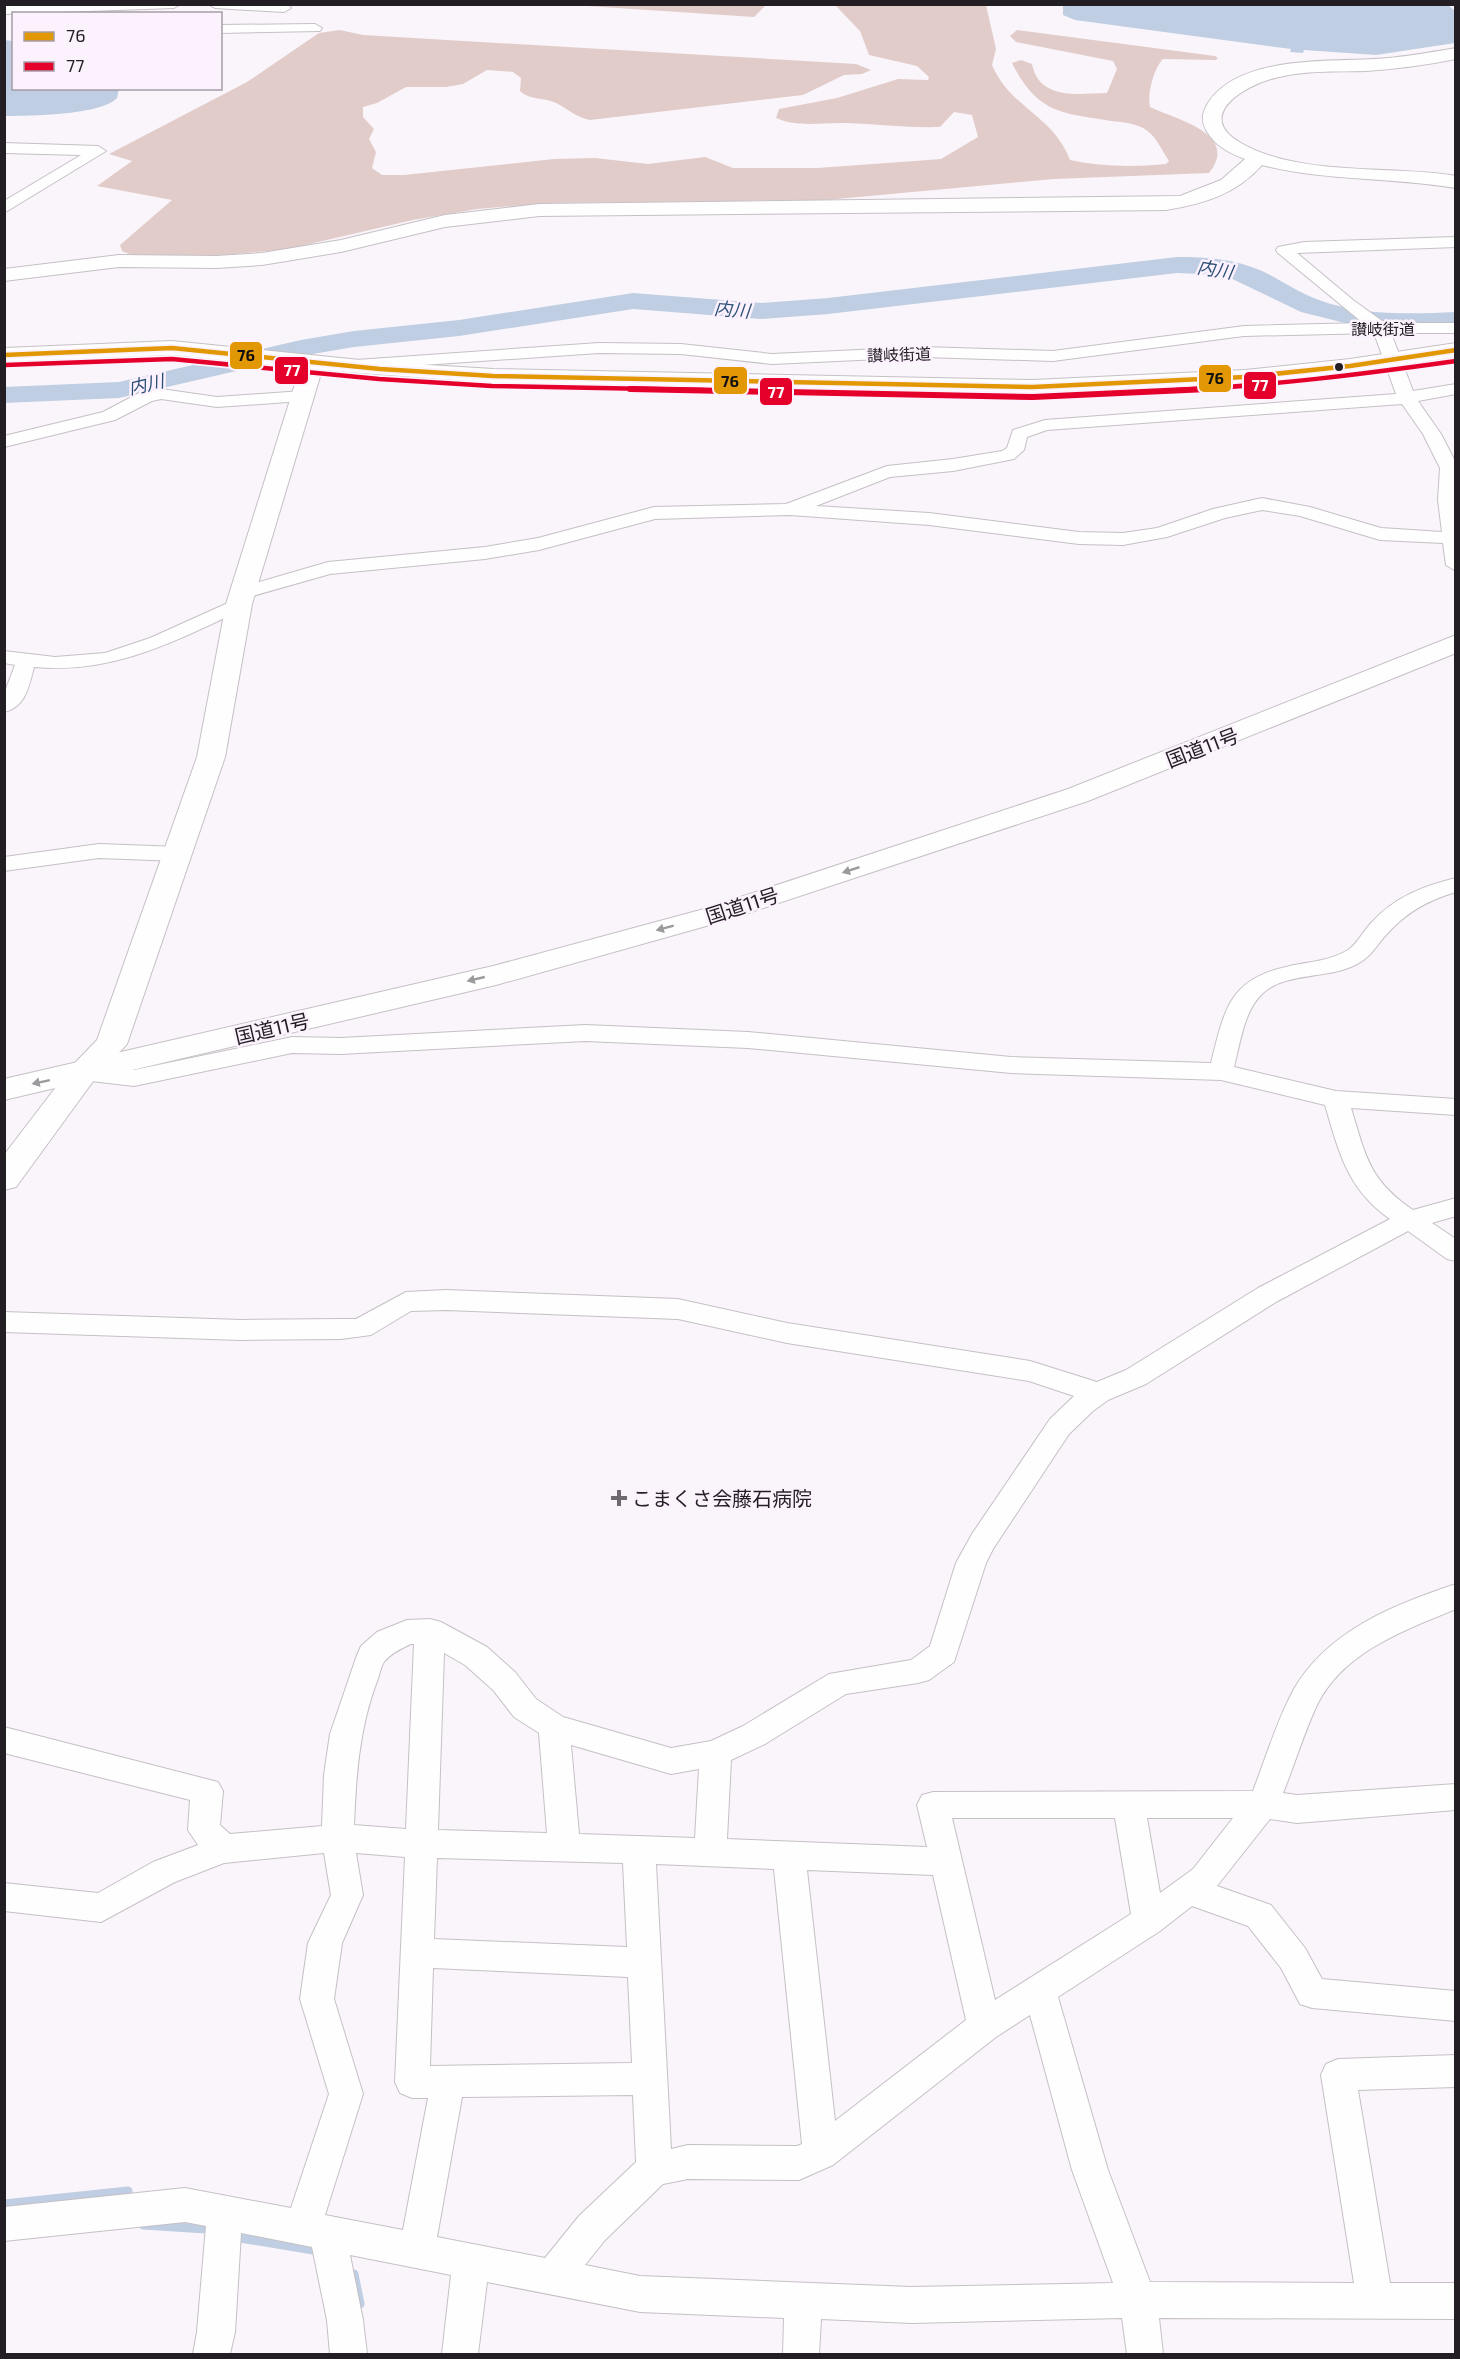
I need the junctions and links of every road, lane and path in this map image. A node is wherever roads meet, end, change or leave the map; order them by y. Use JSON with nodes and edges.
{"nodes":[{"id":1,"x":174,"y":4,"type":"edge"},
{"id":2,"x":215,"y":4,"type":"edge"},
{"id":3,"x":284,"y":8,"type":"dead end"},
{"id":4,"x":4,"y":10,"type":"edge"},
{"id":5,"x":29,"y":12,"type":"edge"},
{"id":6,"x":315,"y":28,"type":"dead end"},
{"id":7,"x":222,"y":29,"type":"edge"},
{"id":8,"x":1455,"y":53,"type":"edge"},
{"id":9,"x":4,"y":148,"type":"edge"},
{"id":10,"x":1258,"y":157,"type":"junction"},
{"id":11,"x":1455,"y":182,"type":"edge"},
{"id":12,"x":4,"y":208,"type":"edge"},
{"id":13,"x":1455,"y":242,"type":"edge"},
{"id":14,"x":4,"y":275,"type":"edge"},
{"id":15,"x":1377,"y":325,"type":"junction"},
{"id":16,"x":1455,"y":328,"type":"edge"},
{"id":17,"x":1455,"y":350,"type":"edge"},
{"id":18,"x":4,"y":355,"type":"edge"},
{"id":19,"x":1395,"y":361,"type":"junction"},
{"id":20,"x":313,"y":363,"type":"junction"},
{"id":21,"x":342,"y":366,"type":"junction"},
{"id":22,"x":1455,"y":389,"type":"edge"},
{"id":23,"x":302,"y":396,"type":"junction"},
{"id":24,"x":1406,"y":397,"type":"junction"},
{"id":25,"x":4,"y":442,"type":"edge"},
{"id":26,"x":788,"y":510,"type":"junction"},
{"id":27,"x":1451,"y":538,"type":"junction"},
{"id":28,"x":1455,"y":565,"type":"edge"},
{"id":29,"x":241,"y":599,"type":"junction"},
{"id":30,"x":1455,"y":624,"type":"edge"},
{"id":31,"x":1455,"y":643,"type":"edge"},
{"id":32,"x":4,"y":657,"type":"edge"},
{"id":33,"x":26,"y":661,"type":"junction"},
{"id":34,"x":4,"y":706,"type":"edge"},
{"id":35,"x":178,"y":854,"type":"junction"},
{"id":36,"x":4,"y":864,"type":"edge"},
{"id":37,"x":1455,"y":885,"type":"edge"},
{"id":38,"x":111,"y":1044,"type":"junction"},
{"id":39,"x":4,"y":1067,"type":"edge"},
{"id":40,"x":1221,"y":1072,"type":"junction"},
{"id":41,"x":83,"y":1073,"type":"junction"},
{"id":42,"x":4,"y":1090,"type":"edge"},
{"id":43,"x":1336,"y":1100,"type":"junction"},
{"id":44,"x":1455,"y":1107,"type":"edge"},
{"id":45,"x":4,"y":1179,"type":"edge"},
{"id":46,"x":1455,"y":1207,"type":"edge"},
{"id":47,"x":1409,"y":1220,"type":"junction"},
{"id":48,"x":1455,"y":1252,"type":"edge"},
{"id":49,"x":4,"y":1322,"type":"edge"},
{"id":50,"x":1098,"y":1393,"type":"junction"},
{"id":51,"x":1455,"y":1596,"type":"edge"},
{"id":52,"x":430,"y":1631,"type":"junction"},
{"id":53,"x":554,"y":1727,"type":"junction"},
{"id":54,"x":4,"y":1740,"type":"edge"},
{"id":55,"x":716,"y":1753,"type":"junction"},
{"id":56,"x":1455,"y":1797,"type":"edge"},
{"id":57,"x":1129,"y":1804,"type":"junction"},
{"id":58,"x":1263,"y":1804,"type":"junction"},
{"id":59,"x":338,"y":1839,"type":"junction"},
{"id":60,"x":423,"y":1844,"type":"junction"},
{"id":61,"x":564,"y":1847,"type":"junction"},
{"id":62,"x":223,"y":1849,"type":"junction"},
{"id":63,"x":639,"y":1850,"type":"junction"},
{"id":64,"x":710,"y":1853,"type":"junction"},
{"id":65,"x":789,"y":1856,"type":"junction"},
{"id":66,"x":948,"y":1862,"type":"junction"},
{"id":67,"x":1189,"y":1891,"type":"junction"},
{"id":68,"x":4,"y":1897,"type":"edge"},
{"id":69,"x":1148,"y":1921,"type":"junction"},
{"id":70,"x":419,"y":1953,"type":"junction"},
{"id":71,"x":645,"y":1963,"type":"junction"},
{"id":72,"x":1040,"y":1991,"type":"junction"},
{"id":73,"x":1455,"y":2006,"type":"edge"},
{"id":74,"x":984,"y":2026,"type":"junction"},
{"id":75,"x":1455,"y":2071,"type":"edge"},
{"id":76,"x":650,"y":2079,"type":"junction"},
{"id":77,"x":448,"y":2081,"type":"junction"},
{"id":78,"x":821,"y":2153,"type":"junction"},
{"id":79,"x":654,"y":2169,"type":"junction"},
{"id":80,"x":225,"y":2211,"type":"junction"},
{"id":81,"x":4,"y":2224,"type":"edge"},
{"id":82,"x":315,"y":2229,"type":"junction"},
{"id":83,"x":417,"y":2250,"type":"junction"},
{"id":84,"x":471,"y":2261,"type":"junction"},
{"id":85,"x":552,"y":2278,"type":"junction"},
{"id":86,"x":803,"y":2300,"type":"junction"},
{"id":87,"x":1138,"y":2300,"type":"junction"},
{"id":88,"x":1455,"y":2301,"type":"edge"},
{"id":89,"x":1375,"y":2302,"type":"junction"},
{"id":90,"x":211,"y":2355,"type":"edge"},
{"id":91,"x":348,"y":2355,"type":"edge"},
{"id":92,"x":460,"y":2355,"type":"edge"},
{"id":93,"x":801,"y":2355,"type":"edge"},
{"id":94,"x":1145,"y":2355,"type":"edge"}],
"edges":[{"from":1,"to":5,"type":"street"},
{"from":2,"to":3,"type":"street"},
{"from":4,"to":5,"type":"street"},
{"from":6,"to":7,"type":"street"},
{"from":8,"to":10,"type":"main road"},
{"from":9,"to":12,"type":"street"},
{"from":10,"to":11,"type":"main road"},
{"from":10,"to":14,"type":"main road"},
{"from":13,"to":15,"type":"street"},
{"from":15,"to":16,"type":"street","name":"讃岐街道"},
{"from":15,"to":19,"type":"street"},
{"from":15,"to":21,"type":"street","name":"讃岐街道"},
{"from":17,"to":19,"type":"main road"},
{"from":18,"to":20,"type":"main road"},
{"from":19,"to":21,"type":"main road"},
{"from":19,"to":24,"type":"street"},
{"from":20,"to":21,"type":"main road"},
{"from":20,"to":23,"type":"main road"},
{"from":22,"to":24,"type":"street"},
{"from":23,"to":25,"type":"street"},
{"from":23,"to":29,"type":"main road"},
{"from":24,"to":26,"type":"street"},
{"from":24,"to":27,"type":"street"},
{"from":26,"to":27,"type":"street"},
{"from":26,"to":29,"type":"street"},
{"from":27,"to":28,"type":"street"},
{"from":29,"to":33,"type":"street"},
{"from":29,"to":35,"type":"main road"},
{"from":30,"to":38,"type":"main road","name":"国道11号"},
{"from":31,"to":41,"type":"main road","name":"国道11号","one_way":true},
{"from":32,"to":33,"type":"street"},
{"from":33,"to":34,"type":"street"},
{"from":35,"to":36,"type":"street"},
{"from":35,"to":38,"type":"main road"},
{"from":37,"to":40,"type":"street"},
{"from":38,"to":39,"type":"main road","name":"国道11号"},
{"from":38,"to":41,"type":"main road"},
{"from":40,"to":41,"type":"street"},
{"from":40,"to":43,"type":"street"},
{"from":41,"to":42,"type":"main road","name":"国道11号","one_way":true},
{"from":41,"to":45,"type":"main road"},
{"from":43,"to":44,"type":"street"},
{"from":43,"to":47,"type":"street"},
{"from":46,"to":47,"type":"street"},
{"from":47,"to":48,"type":"street"},
{"from":47,"to":50,"type":"street"},
{"from":49,"to":50,"type":"street"},
{"from":50,"to":55,"type":"street"},
{"from":51,"to":58,"type":"street"},
{"from":52,"to":53,"type":"street"},
{"from":52,"to":59,"type":"street"},
{"from":52,"to":60,"type":"street"},
{"from":53,"to":55,"type":"street"},
{"from":53,"to":61,"type":"street"},
{"from":54,"to":62,"type":"street"},
{"from":55,"to":64,"type":"street"},
{"from":56,"to":58,"type":"street"},
{"from":57,"to":58,"type":"street"},
{"from":57,"to":66,"type":"street"},
{"from":57,"to":69,"type":"street"},
{"from":58,"to":67,"type":"street"},
{"from":59,"to":60,"type":"street"},
{"from":59,"to":62,"type":"street"},
{"from":59,"to":82,"type":"street"},
{"from":60,"to":61,"type":"street"},
{"from":60,"to":70,"type":"street"},
{"from":61,"to":63,"type":"street"},
{"from":62,"to":68,"type":"street"},
{"from":63,"to":64,"type":"street"},
{"from":63,"to":71,"type":"street"},
{"from":64,"to":65,"type":"street"},
{"from":65,"to":66,"type":"street"},
{"from":65,"to":78,"type":"street"},
{"from":66,"to":74,"type":"street"},
{"from":67,"to":69,"type":"street"},
{"from":67,"to":73,"type":"street"},
{"from":69,"to":72,"type":"street"},
{"from":70,"to":71,"type":"street"},
{"from":70,"to":77,"type":"street"},
{"from":71,"to":76,"type":"street"},
{"from":72,"to":74,"type":"street"},
{"from":72,"to":87,"type":"street"},
{"from":74,"to":78,"type":"street"},
{"from":75,"to":89,"type":"street"},
{"from":76,"to":77,"type":"street"},
{"from":76,"to":79,"type":"street"},
{"from":77,"to":83,"type":"street"},
{"from":78,"to":79,"type":"street"},
{"from":79,"to":85,"type":"street"},
{"from":80,"to":81,"type":"street"},
{"from":80,"to":82,"type":"street"},
{"from":80,"to":90,"type":"street"},
{"from":82,"to":83,"type":"street"},
{"from":82,"to":91,"type":"street"},
{"from":83,"to":84,"type":"street"},
{"from":84,"to":85,"type":"street"},
{"from":84,"to":92,"type":"street"},
{"from":85,"to":86,"type":"street"},
{"from":86,"to":87,"type":"street"},
{"from":86,"to":93,"type":"street"},
{"from":87,"to":89,"type":"street"},
{"from":87,"to":94,"type":"street"},
{"from":88,"to":89,"type":"street"}]}
